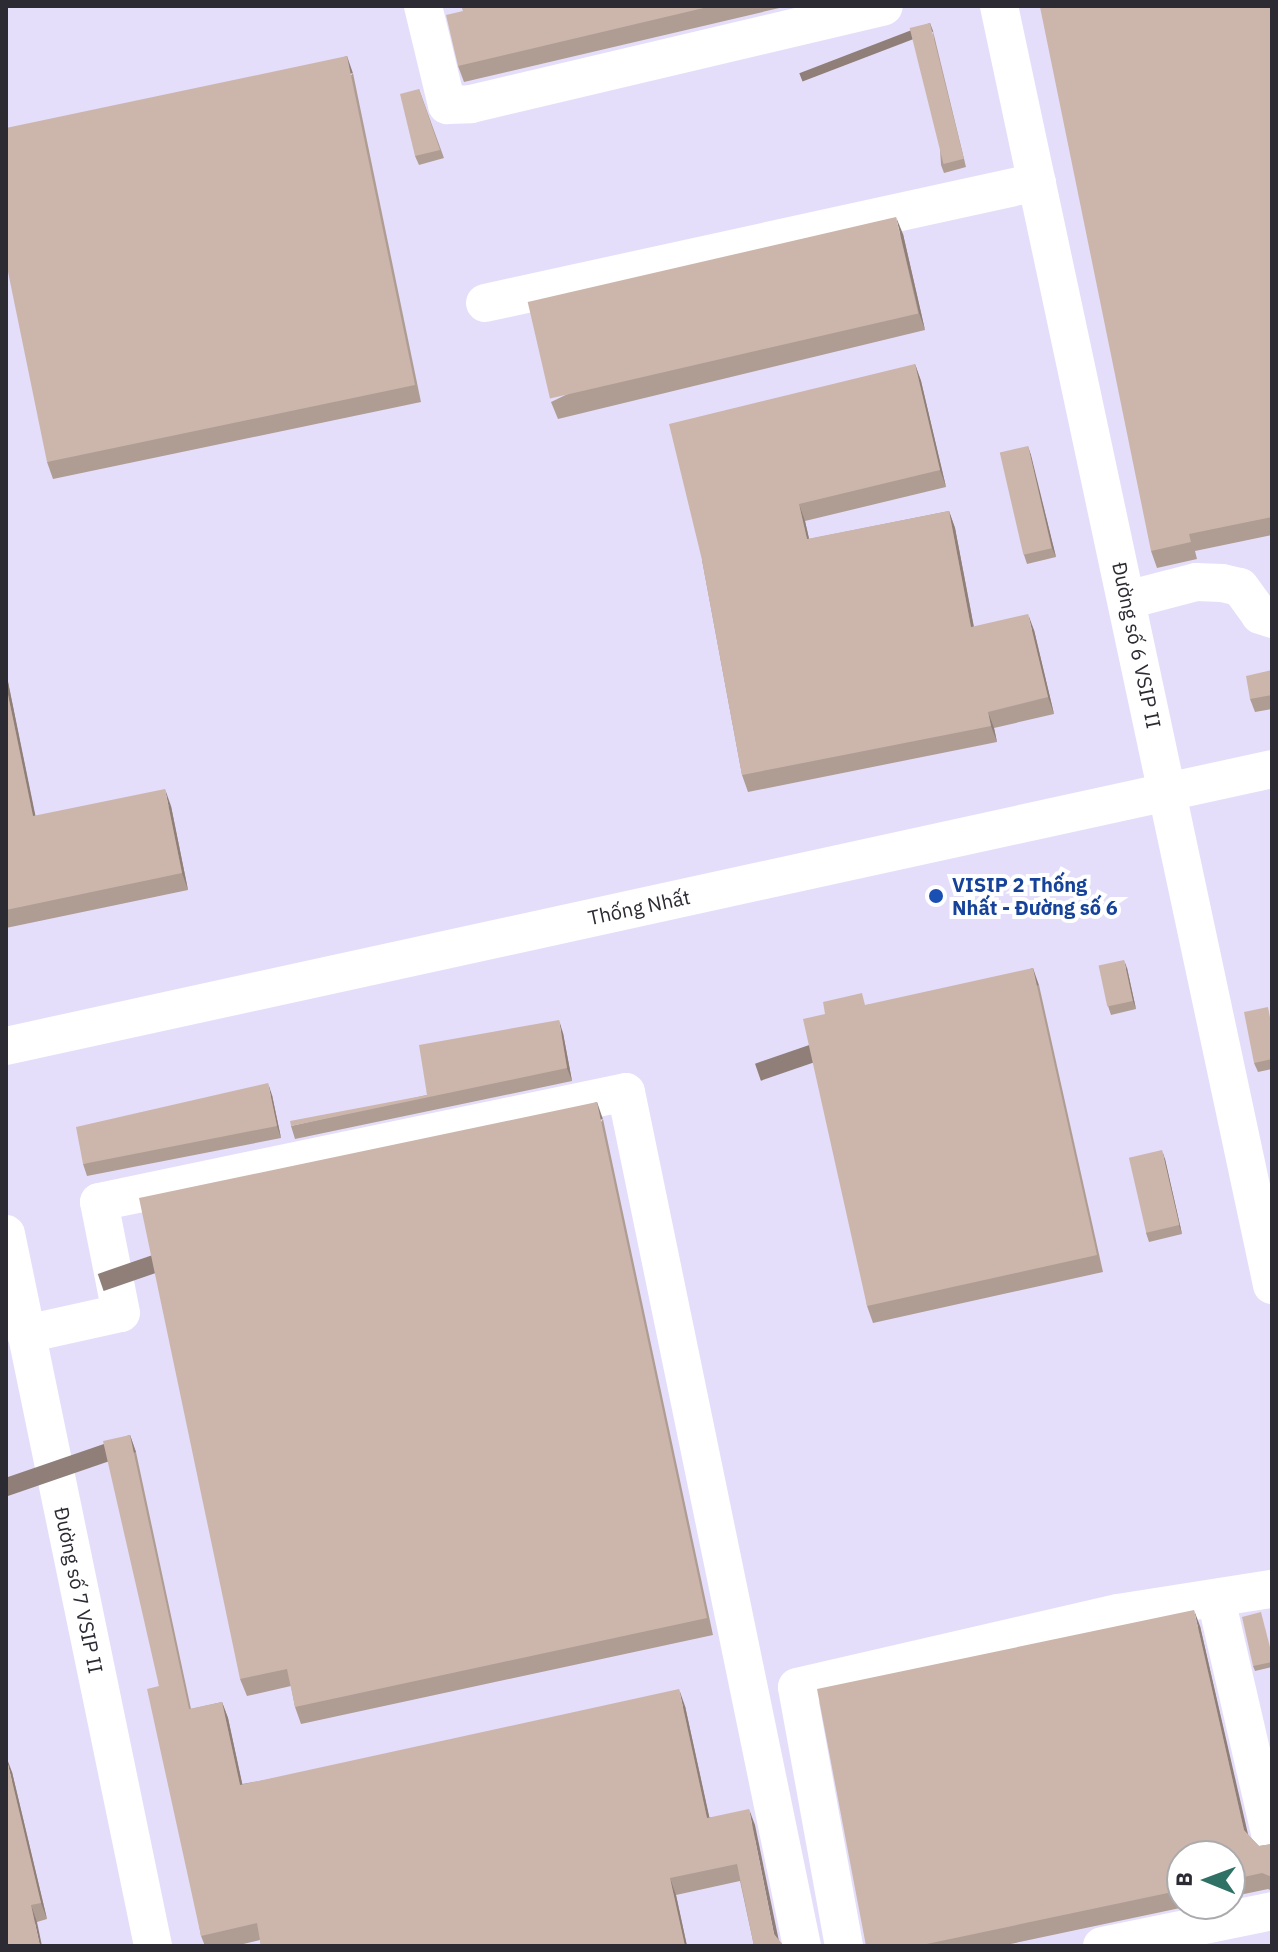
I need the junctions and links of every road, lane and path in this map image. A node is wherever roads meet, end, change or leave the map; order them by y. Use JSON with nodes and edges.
{"nodes":[{"id":1,"x":423,"y":6,"type":"edge"},
{"id":2,"x":884,"y":6,"type":"edge"},
{"id":3,"x":999,"y":6,"type":"edge"},
{"id":4,"x":1037,"y":182,"type":"junction"},
{"id":5,"x":485,"y":303,"type":"dead end"},
{"id":6,"x":1127,"y":600,"type":"junction"},
{"id":7,"x":1272,"y":619,"type":"edge"},
{"id":8,"x":1272,"y":769,"type":"edge"},
{"id":9,"x":1168,"y":791,"type":"junction"},
{"id":10,"x":6,"y":1046,"type":"edge"},
{"id":11,"x":6,"y":1234,"type":"edge"},
{"id":12,"x":1272,"y":1285,"type":"edge"},
{"id":13,"x":26,"y":1334,"type":"junction"},
{"id":14,"x":1272,"y":1589,"type":"edge"},
{"id":15,"x":1216,"y":1599,"type":"junction"},
{"id":16,"x":1262,"y":1749,"type":"edge"},
{"id":17,"x":1272,"y":1842,"type":"edge"},
{"id":18,"x":1272,"y":1911,"type":"edge"},
{"id":19,"x":153,"y":1946,"type":"edge"},
{"id":20,"x":802,"y":1946,"type":"edge"},
{"id":21,"x":844,"y":1946,"type":"edge"},
{"id":22,"x":1102,"y":1946,"type":"edge"}],
"edges":[{"from":1,"to":2,"type":"street"},
{"from":3,"to":4,"type":"street","name":"Đường số 6 VSIP II"},
{"from":4,"to":5,"type":"street"},
{"from":4,"to":6,"type":"street","name":"Đường số 6 VSIP II"},
{"from":6,"to":7,"type":"street"},
{"from":6,"to":9,"type":"street","name":"Đường số 6 VSIP II"},
{"from":8,"to":9,"type":"street","name":"Thống Nhất"},
{"from":9,"to":10,"type":"street","name":"Thống Nhất"},
{"from":9,"to":12,"type":"street","name":"Đường số 6 VSIP II"},
{"from":11,"to":13,"type":"street","name":"Đường số 7 VSIP II"},
{"from":13,"to":19,"type":"street","name":"Đường số 7 VSIP II"},
{"from":13,"to":20,"type":"street"},
{"from":14,"to":15,"type":"street"},
{"from":15,"to":16,"type":"street"},
{"from":15,"to":21,"type":"street"},
{"from":16,"to":17,"type":"street"},
{"from":18,"to":22,"type":"street"}]}
